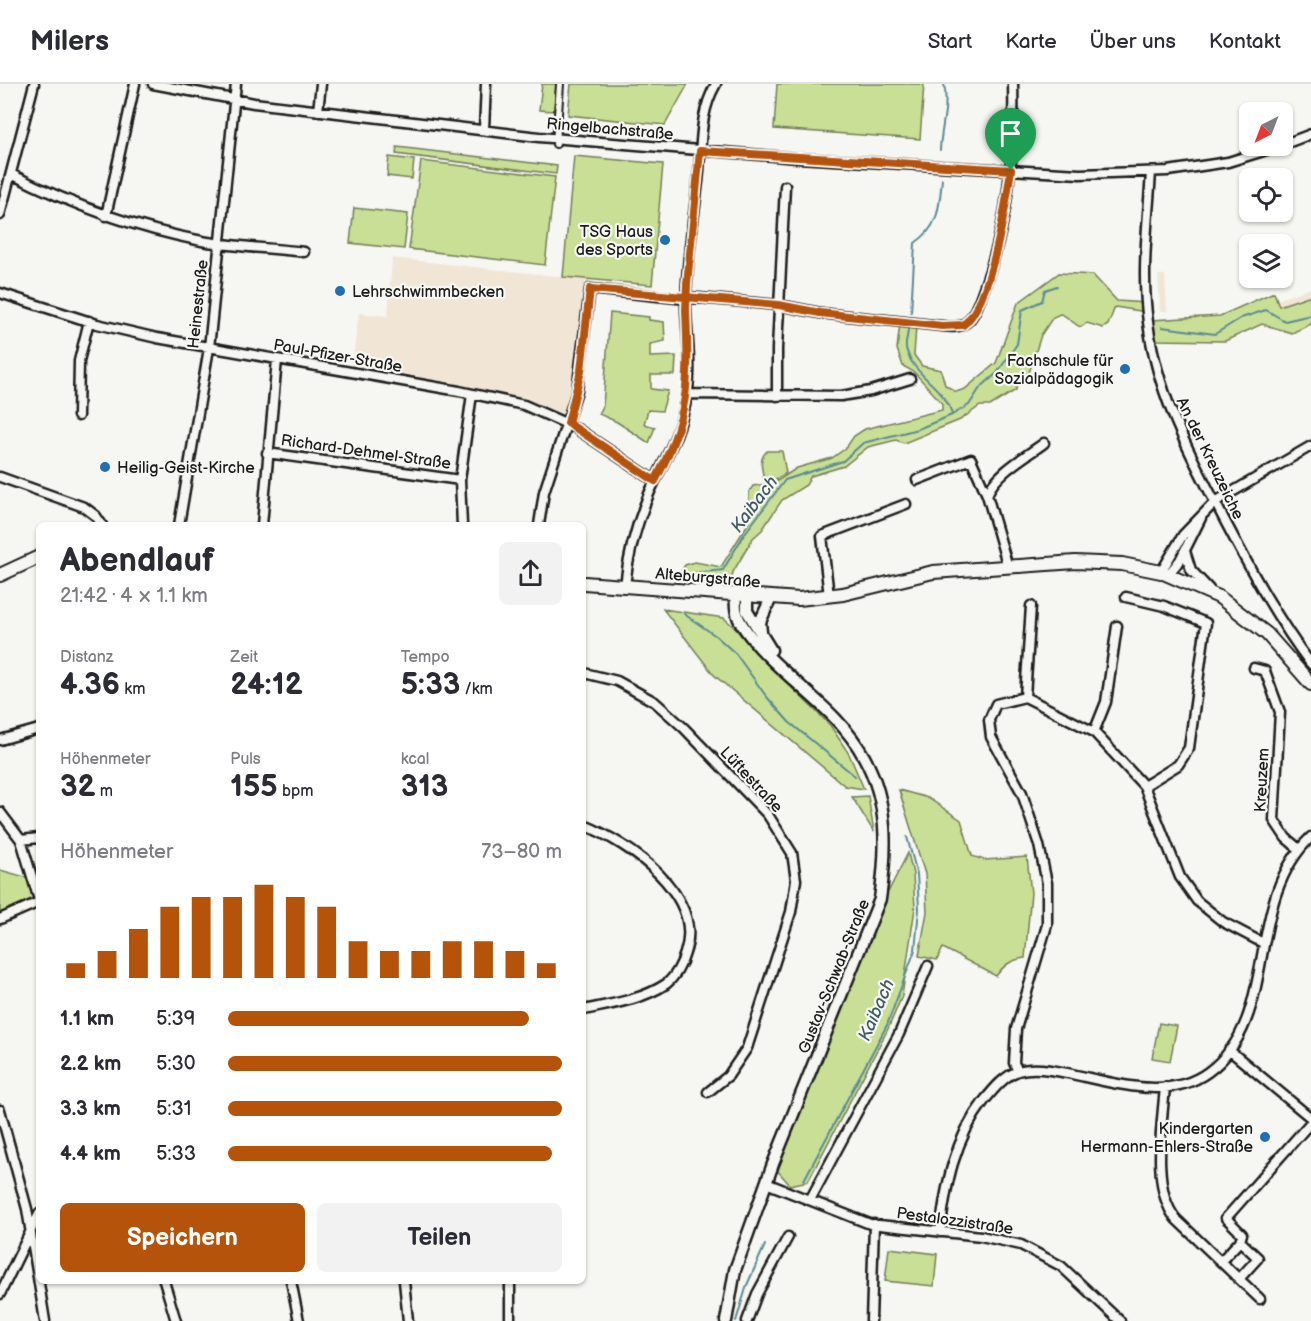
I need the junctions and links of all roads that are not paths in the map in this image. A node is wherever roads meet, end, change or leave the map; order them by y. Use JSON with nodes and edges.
{"nodes":[{"id":1,"x":34,"y":84,"type":"edge"},
{"id":2,"x":135,"y":84,"type":"edge"},
{"id":3,"x":153,"y":84,"type":"edge"},
{"id":4,"x":236,"y":84,"type":"edge"},
{"id":5,"x":321,"y":84,"type":"edge"},
{"id":6,"x":486,"y":84,"type":"edge"},
{"id":7,"x":560,"y":84,"type":"edge"},
{"id":8,"x":716,"y":84,"type":"edge"},
{"id":9,"x":1013,"y":84,"type":"edge"},
{"id":10,"x":234,"y":100,"type":"junction"},
{"id":11,"x":318,"y":111,"type":"junction"},
{"id":12,"x":483,"y":129,"type":"junction"},
{"id":13,"x":1311,"y":134,"type":"edge"},
{"id":14,"x":556,"y":141,"type":"junction"},
{"id":15,"x":1293,"y":141,"type":"edge"},
{"id":16,"x":700,"y":151,"type":"junction"},
{"id":17,"x":1247,"y":156,"type":"edge"},
{"id":18,"x":1011,"y":170,"type":"junction"},
{"id":19,"x":1151,"y":172,"type":"junction"},
{"id":20,"x":11,"y":174,"type":"junction"},
{"id":21,"x":785,"y":186,"type":"dead end"},
{"id":22,"x":0,"y":215,"type":"edge"},
{"id":23,"x":106,"y":216,"type":"junction"},
{"id":24,"x":219,"y":243,"type":"junction"},
{"id":25,"x":304,"y":252,"type":"dead end"},
{"id":26,"x":0,"y":293,"type":"edge"},
{"id":27,"x":686,"y":298,"type":"junction"},
{"id":28,"x":779,"y":305,"type":"junction"},
{"id":29,"x":89,"y":321,"type":"junction"},
{"id":30,"x":209,"y":348,"type":"junction"},
{"id":31,"x":277,"y":360,"type":"junction"},
{"id":32,"x":910,"y":380,"type":"dead end"},
{"id":33,"x":472,"y":394,"type":"junction"},
{"id":34,"x":688,"y":394,"type":"junction"},
{"id":35,"x":777,"y":396,"type":"junction"},
{"id":36,"x":78,"y":416,"type":"dead end"},
{"id":37,"x":568,"y":423,"type":"junction"},
{"id":38,"x":1044,"y":443,"type":"dead end"},
{"id":39,"x":1311,"y":446,"type":"edge"},
{"id":40,"x":267,"y":453,"type":"junction"},
{"id":41,"x":0,"y":477,"type":"edge"},
{"id":42,"x":460,"y":480,"type":"junction"},
{"id":43,"x":917,"y":480,"type":"dead end"},
{"id":44,"x":655,"y":481,"type":"junction"},
{"id":45,"x":987,"y":495,"type":"junction"},
{"id":46,"x":1215,"y":502,"type":"junction"},
{"id":47,"x":906,"y":504,"type":"dead end"},
{"id":48,"x":1204,"y":512,"type":"junction"},
{"id":49,"x":100,"y":522,"type":"edge"},
{"id":50,"x":180,"y":522,"type":"edge"},
{"id":51,"x":262,"y":522,"type":"edge"},
{"id":52,"x":462,"y":522,"type":"edge"},
{"id":53,"x":539,"y":522,"type":"edge"},
{"id":54,"x":1185,"y":551,"type":"junction"},
{"id":55,"x":36,"y":558,"type":"edge"},
{"id":56,"x":1008,"y":567,"type":"junction"},
{"id":57,"x":0,"y":573,"type":"edge"},
{"id":58,"x":1164,"y":573,"type":"junction"},
{"id":59,"x":586,"y":583,"type":"edge"},
{"id":60,"x":625,"y":586,"type":"junction"},
{"id":61,"x":829,"y":596,"type":"junction"},
{"id":62,"x":741,"y":597,"type":"junction"},
{"id":63,"x":1126,"y":597,"type":"dead end"},
{"id":64,"x":1219,"y":597,"type":"junction"},
{"id":65,"x":771,"y":598,"type":"junction"},
{"id":66,"x":1030,"y":606,"type":"dead end"},
{"id":67,"x":1117,"y":626,"type":"dead end"},
{"id":68,"x":761,"y":635,"type":"junction"},
{"id":69,"x":1311,"y":664,"type":"edge"},
{"id":70,"x":780,"y":666,"type":"junction"},
{"id":71,"x":1254,"y":668,"type":"dead end"},
{"id":72,"x":586,"y":673,"type":"edge"},
{"id":73,"x":1311,"y":684,"type":"edge"},
{"id":74,"x":1024,"y":697,"type":"junction"},
{"id":75,"x":36,"y":730,"type":"edge"},
{"id":76,"x":1094,"y":732,"type":"junction"},
{"id":77,"x":0,"y":740,"type":"edge"},
{"id":78,"x":1144,"y":786,"type":"junction"},
{"id":79,"x":0,"y":812,"type":"edge"},
{"id":80,"x":586,"y":826,"type":"edge"},
{"id":81,"x":1311,"y":837,"type":"edge"},
{"id":82,"x":36,"y":838,"type":"edge"},
{"id":83,"x":21,"y":840,"type":"junction"},
{"id":84,"x":1299,"y":849,"type":"junction"},
{"id":85,"x":36,"y":891,"type":"edge"},
{"id":86,"x":36,"y":902,"type":"edge"},
{"id":87,"x":0,"y":919,"type":"edge"},
{"id":88,"x":1263,"y":943,"type":"junction"},
{"id":89,"x":928,"y":966,"type":"dead end"},
{"id":90,"x":586,"y":1010,"type":"edge"},
{"id":91,"x":1229,"y":1050,"type":"junction"},
{"id":92,"x":1018,"y":1071,"type":"junction"},
{"id":93,"x":1165,"y":1087,"type":"junction"},
{"id":94,"x":708,"y":1092,"type":"dead end"},
{"id":95,"x":0,"y":1110,"type":"edge"},
{"id":96,"x":1311,"y":1120,"type":"edge"},
{"id":97,"x":766,"y":1183,"type":"junction"},
{"id":98,"x":810,"y":1200,"type":"junction"},
{"id":99,"x":36,"y":1222,"type":"edge"},
{"id":100,"x":874,"y":1224,"type":"junction"},
{"id":101,"x":32,"y":1232,"type":"junction"},
{"id":102,"x":940,"y":1232,"type":"junction"},
{"id":103,"x":788,"y":1237,"type":"dead end"},
{"id":104,"x":1240,"y":1241,"type":"junction"},
{"id":105,"x":36,"y":1259,"type":"edge"},
{"id":106,"x":1221,"y":1261,"type":"junction"},
{"id":107,"x":1239,"y":1279,"type":"junction"},
{"id":108,"x":40,"y":1284,"type":"edge"},
{"id":109,"x":165,"y":1284,"type":"edge"},
{"id":110,"x":292,"y":1284,"type":"edge"},
{"id":111,"x":404,"y":1284,"type":"edge"},
{"id":112,"x":510,"y":1284,"type":"edge"},
{"id":113,"x":0,"y":1294,"type":"edge"},
{"id":114,"x":1260,"y":1299,"type":"dead end"},
{"id":115,"x":45,"y":1321,"type":"edge"},
{"id":116,"x":176,"y":1321,"type":"edge"},
{"id":117,"x":298,"y":1321,"type":"edge"},
{"id":118,"x":408,"y":1321,"type":"edge"},
{"id":119,"x":510,"y":1321,"type":"edge"},
{"id":120,"x":726,"y":1321,"type":"edge"},
{"id":121,"x":747,"y":1321,"type":"edge"},
{"id":122,"x":871,"y":1321,"type":"edge"},
{"id":123,"x":1120,"y":1321,"type":"edge"}],
"edges":[{"from":1,"to":20,"type":"street"},
{"from":2,"to":23,"type":"street"},
{"from":3,"to":10,"type":"street","name":"Ringelbachstraße"},
{"from":4,"to":10,"type":"street","name":"Heinestraße"},
{"from":5,"to":11,"type":"street"},
{"from":6,"to":12,"type":"street"},
{"from":7,"to":14,"type":"street"},
{"from":8,"to":16,"type":"street"},
{"from":9,"to":18,"type":"street"},
{"from":10,"to":11,"type":"street","name":"Ringelbachstraße"},
{"from":10,"to":24,"type":"street","name":"Heinestraße"},
{"from":11,"to":12,"type":"street","name":"Ringelbachstraße"},
{"from":12,"to":14,"type":"street","name":"Ringelbachstraße"},
{"from":13,"to":15,"type":"street","name":"Ringelbachstraße"},
{"from":14,"to":16,"type":"street","name":"Ringelbachstraße"},
{"from":16,"to":18,"type":"street","name":"Ringelbachstraße"},
{"from":16,"to":27,"type":"street"},
{"from":17,"to":19,"type":"street","name":"Ringelbachstraße"},
{"from":18,"to":19,"type":"street","name":"Ringelbachstraße"},
{"from":18,"to":28,"type":"street"},
{"from":19,"to":46,"type":"street","name":"An der Kreuzeiche"},
{"from":20,"to":22,"type":"street"},
{"from":20,"to":23,"type":"street"},
{"from":21,"to":28,"type":"street"},
{"from":23,"to":24,"type":"street"},
{"from":24,"to":25,"type":"street"},
{"from":24,"to":30,"type":"street","name":"Heinestraße"},
{"from":26,"to":29,"type":"street","name":"Paul-Pfizer-Straße"},
{"from":27,"to":28,"type":"street"},
{"from":27,"to":34,"type":"street"},
{"from":27,"to":37,"type":"street"},
{"from":28,"to":35,"type":"street"},
{"from":29,"to":30,"type":"street","name":"Paul-Pfizer-Straße"},
{"from":29,"to":36,"type":"street"},
{"from":30,"to":31,"type":"street","name":"Paul-Pfizer-Straße"},
{"from":30,"to":50,"type":"street","name":"Heinestraße"},
{"from":31,"to":33,"type":"street","name":"Paul-Pfizer-Straße"},
{"from":31,"to":40,"type":"street"},
{"from":32,"to":35,"type":"street"},
{"from":33,"to":37,"type":"street","name":"Paul-Pfizer-Straße"},
{"from":33,"to":42,"type":"street"},
{"from":34,"to":35,"type":"street"},
{"from":34,"to":44,"type":"street"},
{"from":37,"to":44,"type":"street","name":"Paul-Pfizer-Straße"},
{"from":37,"to":53,"type":"street"},
{"from":38,"to":45,"type":"street"},
{"from":39,"to":46,"type":"street"},
{"from":40,"to":42,"type":"street","name":"Richard-Dehmel-Straße"},
{"from":40,"to":51,"type":"street"},
{"from":41,"to":49,"type":"street"},
{"from":42,"to":52,"type":"street"},
{"from":43,"to":45,"type":"street"},
{"from":44,"to":60,"type":"street"},
{"from":45,"to":56,"type":"street"},
{"from":46,"to":48,"type":"street"},
{"from":46,"to":69,"type":"street","name":"An der Kreuzeiche"},
{"from":47,"to":61,"type":"street"},
{"from":48,"to":54,"type":"street"},
{"from":48,"to":58,"type":"street"},
{"from":54,"to":58,"type":"street"},
{"from":54,"to":64,"type":"street"},
{"from":55,"to":57,"type":"main road"},
{"from":56,"to":58,"type":"main road","name":"Alteburgstraße"},
{"from":56,"to":61,"type":"main road","name":"Alteburgstraße"},
{"from":58,"to":64,"type":"main road","name":"Alteburgstraße"},
{"from":59,"to":60,"type":"main road","name":"Alteburgstraße"},
{"from":60,"to":62,"type":"main road","name":"Alteburgstraße"},
{"from":61,"to":65,"type":"main road","name":"Alteburgstraße"},
{"from":62,"to":65,"type":"main road","name":"Alteburgstraße"},
{"from":62,"to":68,"type":"street","name":"Gustav-Schwab-Straße"},
{"from":62,"to":70,"type":"street","name":"Gustav-Schwab-Straße"},
{"from":63,"to":78,"type":"street"},
{"from":64,"to":73,"type":"main road","name":"Alteburgstraße"},
{"from":65,"to":68,"type":"street"},
{"from":66,"to":74,"type":"street"},
{"from":67,"to":76,"type":"street"},
{"from":68,"to":70,"type":"street","name":"Gustav-Schwab-Straße"},
{"from":70,"to":97,"type":"street","name":"Gustav-Schwab-Straße"},
{"from":71,"to":84,"type":"street","name":"Kreuzem"},
{"from":72,"to":94,"type":"street","name":"Lüftestraße"},
{"from":74,"to":76,"type":"street"},
{"from":74,"to":92,"type":"street"},
{"from":75,"to":77,"type":"street"},
{"from":76,"to":78,"type":"street"},
{"from":78,"to":88,"type":"street"},
{"from":79,"to":83,"type":"street"},
{"from":80,"to":90,"type":"street"},
{"from":81,"to":84,"type":"street"},
{"from":82,"to":83,"type":"street"},
{"from":83,"to":85,"type":"street"},
{"from":84,"to":88,"type":"street"},
{"from":86,"to":87,"type":"street"},
{"from":88,"to":91,"type":"street"},
{"from":89,"to":98,"type":"street"},
{"from":91,"to":93,"type":"street"},
{"from":91,"to":96,"type":"street"},
{"from":92,"to":93,"type":"street"},
{"from":92,"to":102,"type":"street"},
{"from":93,"to":106,"type":"street"},
{"from":95,"to":101,"type":"street"},
{"from":96,"to":104,"type":"street"},
{"from":97,"to":98,"type":"street","name":"Pestalozzistraße"},
{"from":97,"to":120,"type":"street","name":"Gustav-Schwab-Straße"},
{"from":98,"to":100,"type":"street","name":"Pestalozzistraße"},
{"from":99,"to":101,"type":"street"},
{"from":100,"to":102,"type":"street","name":"Pestalozzistraße"},
{"from":100,"to":122,"type":"street"},
{"from":101,"to":105,"type":"street"},
{"from":101,"to":113,"type":"street"},
{"from":102,"to":123,"type":"street","name":"Pestalozzistraße"},
{"from":103,"to":121,"type":"street"},
{"from":104,"to":106,"type":"street"},
{"from":104,"to":107,"type":"street"},
{"from":106,"to":107,"type":"street"},
{"from":107,"to":114,"type":"street"},
{"from":108,"to":115,"type":"street"},
{"from":109,"to":116,"type":"street"},
{"from":110,"to":117,"type":"street"},
{"from":111,"to":118,"type":"street"},
{"from":112,"to":119,"type":"street"}]}
